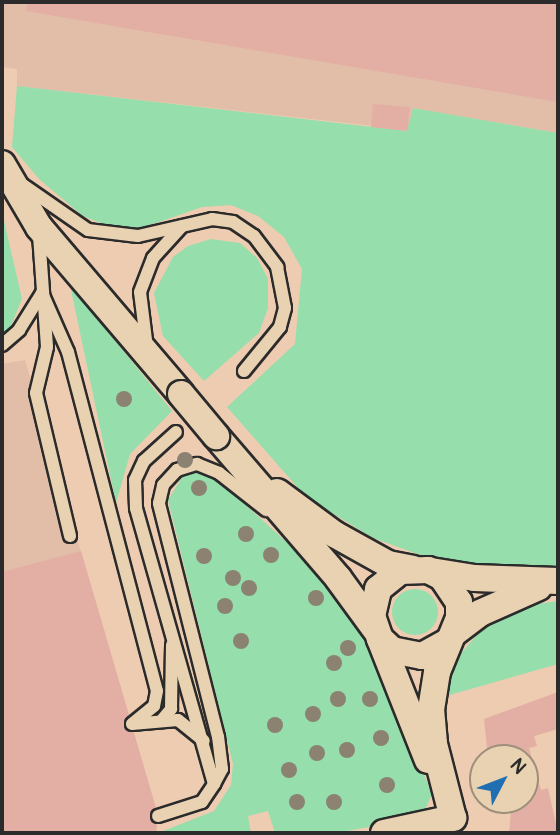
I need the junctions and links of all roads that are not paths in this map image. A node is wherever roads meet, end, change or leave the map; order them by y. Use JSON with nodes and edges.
{"nodes":[{"id":1,"x":3,"y":166,"type":"edge"},
{"id":2,"x":183,"y":225,"type":"junction"},
{"id":3,"x":39,"y":228,"type":"junction"},
{"id":4,"x":42,"y":292,"type":"junction"},
{"id":5,"x":2,"y":345,"type":"edge"},
{"id":6,"x":148,"y":355,"type":"junction"},
{"id":7,"x":244,"y":370,"type":"dead end"},
{"id":8,"x":176,"y":432,"type":"dead end"},
{"id":9,"x":221,"y":442,"type":"junction"},
{"id":10,"x":70,"y":536,"type":"dead end"},
{"id":11,"x":303,"y":539,"type":"junction"},
{"id":12,"x":421,"y":570,"type":"junction"},
{"id":13,"x":558,"y":581,"type":"edge"},
{"id":14,"x":170,"y":620,"type":"junction"},
{"id":15,"x":378,"y":634,"type":"junction"},
{"id":16,"x":452,"y":637,"type":"junction"},
{"id":17,"x":161,"y":721,"type":"junction"},
{"id":18,"x":206,"y":744,"type":"junction"},
{"id":19,"x":214,"y":784,"type":"junction"},
{"id":20,"x":158,"y":816,"type":"dead end"},
{"id":21,"x":455,"y":826,"type":"edge"},
{"id":22,"x":384,"y":833,"type":"edge"}],
"edges":[{"from":1,"to":2,"type":"lane"},
{"from":1,"to":3,"type":"street"},
{"from":2,"to":6,"type":"lane"},
{"from":2,"to":7,"type":"lane"},
{"from":3,"to":4,"type":"lane"},
{"from":3,"to":6,"type":"street"},
{"from":4,"to":5,"type":"lane"},
{"from":4,"to":10,"type":"lane"},
{"from":4,"to":17,"type":"lane"},
{"from":6,"to":9,"type":"street","bridge":true},
{"from":8,"to":14,"type":"lane"},
{"from":9,"to":11,"type":"street"},
{"from":9,"to":12,"type":"street"},
{"from":11,"to":15,"type":"street"},
{"from":11,"to":19,"type":"lane"},
{"from":12,"to":13,"type":"street"},
{"from":12,"to":15,"type":"street"},
{"from":12,"to":16,"type":"street"},
{"from":13,"to":16,"type":"street"},
{"from":14,"to":17,"type":"lane"},
{"from":14,"to":18,"type":"lane"},
{"from":15,"to":16,"type":"street"},
{"from":15,"to":21,"type":"street"},
{"from":16,"to":21,"type":"street"},
{"from":17,"to":18,"type":"lane"},
{"from":18,"to":19,"type":"lane"},
{"from":19,"to":20,"type":"lane"},
{"from":21,"to":22,"type":"street"}]}
